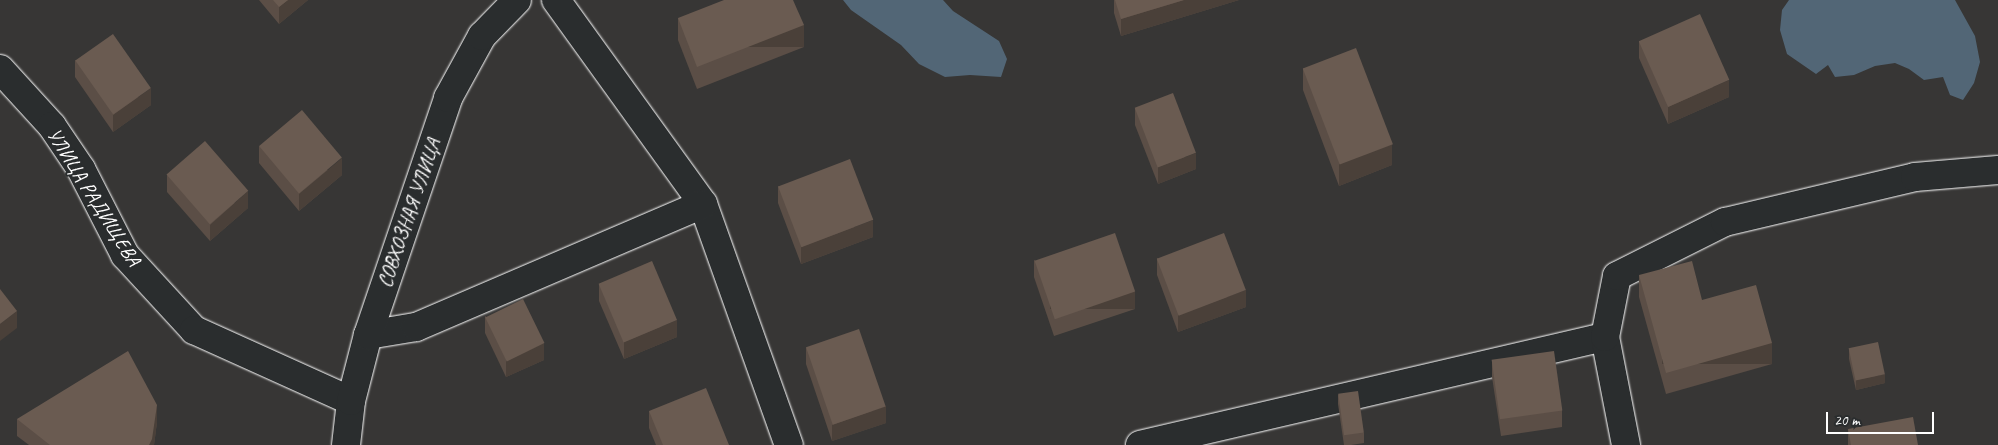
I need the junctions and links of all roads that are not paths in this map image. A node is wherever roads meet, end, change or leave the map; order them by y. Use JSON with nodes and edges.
{"nodes":[{"id":1,"x":517,"y":0,"type":"edge"},
{"id":2,"x":556,"y":0,"type":"edge"},
{"id":3,"x":0,"y":69,"type":"edge"},
{"id":4,"x":1998,"y":170,"type":"edge"},
{"id":5,"x":703,"y":204,"type":"junction"},
{"id":6,"x":368,"y":335,"type":"junction"},
{"id":7,"x":1605,"y":337,"type":"junction"},
{"id":8,"x":351,"y":400,"type":"junction"},
{"id":9,"x":346,"y":445,"type":"edge"},
{"id":10,"x":789,"y":445,"type":"edge"},
{"id":11,"x":1140,"y":445,"type":"edge"},
{"id":12,"x":1626,"y":445,"type":"edge"}],
"edges":[{"from":1,"to":6,"type":"street","name":"СОВХОЗНАЯ УЛИЦА"},
{"from":2,"to":5,"type":"street"},
{"from":3,"to":8,"type":"street","name":"УЛИЦА РАДИЩЕВА"},
{"from":4,"to":7,"type":"street"},
{"from":5,"to":6,"type":"street"},
{"from":5,"to":10,"type":"street"},
{"from":6,"to":8,"type":"street","name":"СОВХОЗНАЯ УЛИЦА"},
{"from":7,"to":11,"type":"street"},
{"from":7,"to":12,"type":"street"},
{"from":8,"to":9,"type":"street","name":"СОВХОЗНАЯ УЛИЦА"}]}
